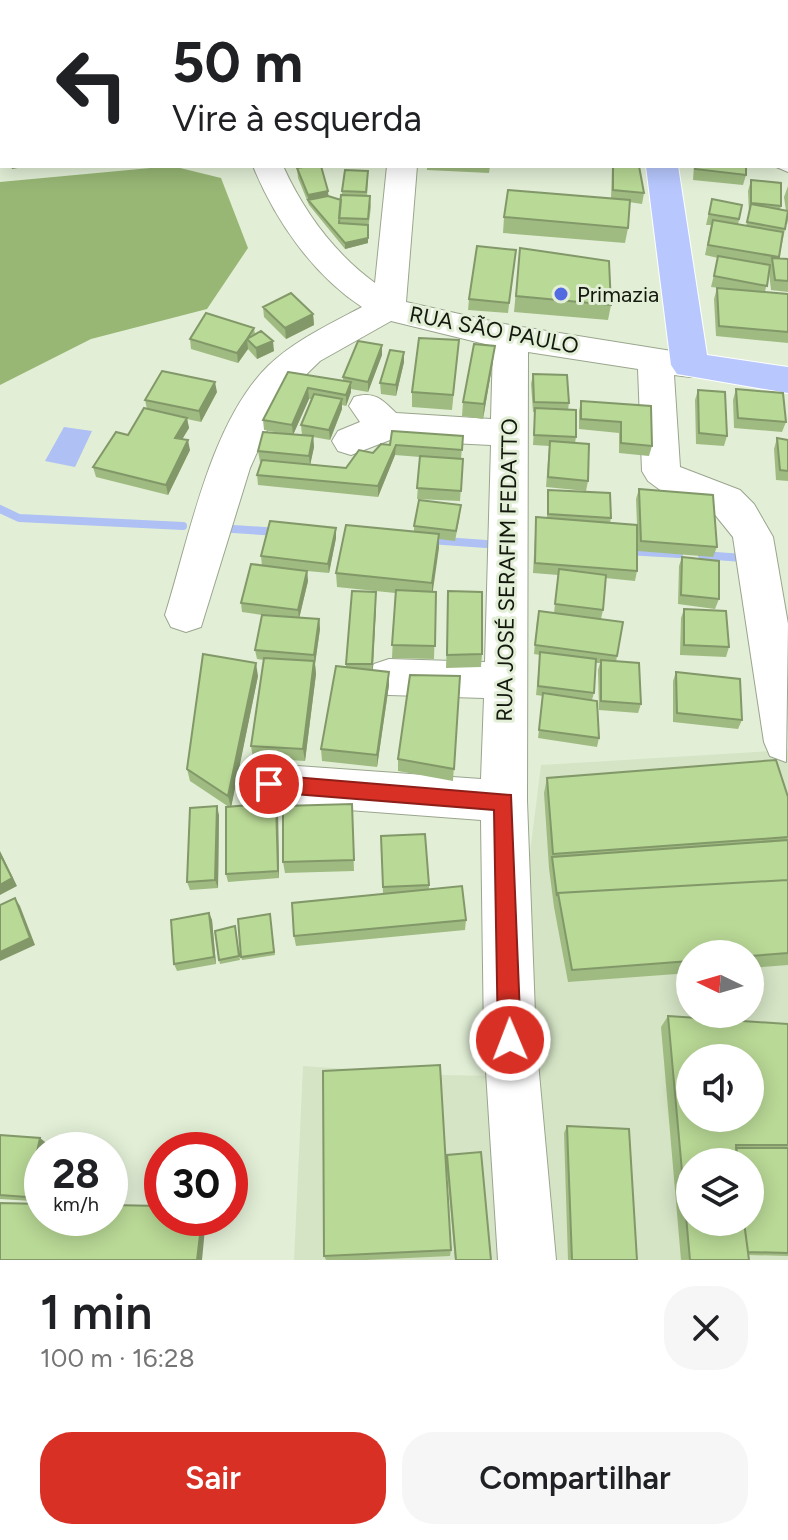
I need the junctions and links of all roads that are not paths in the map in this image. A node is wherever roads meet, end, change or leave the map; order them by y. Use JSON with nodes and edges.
{"nodes":[{"id":1,"x":269,"y":168,"type":"edge"},
{"id":2,"x":402,"y":168,"type":"edge"},
{"id":3,"x":662,"y":168,"type":"edge"},
{"id":4,"x":389,"y":308,"type":"junction"},
{"id":5,"x":511,"y":338,"type":"junction"},
{"id":6,"x":673,"y":362,"type":"junction"},
{"id":7,"x":788,"y":380,"type":"edge"},
{"id":8,"x":509,"y":433,"type":"junction"},
{"id":9,"x":351,"y":441,"type":"dead end"},
{"id":10,"x":186,"y":615,"type":"dead end"},
{"id":11,"x":389,"y":677,"type":"edge"},
{"id":12,"x":506,"y":681,"type":"junction"},
{"id":13,"x":786,"y":742,"type":"edge"},
{"id":14,"x":269,"y":784,"type":"dead end"},
{"id":15,"x":504,"y":801,"type":"junction"},
{"id":16,"x":527,"y":1260,"type":"edge"}],
"edges":[{"from":1,"to":4,"type":"street","name":"RUA SÃO PAULO"},
{"from":2,"to":4,"type":"street"},
{"from":3,"to":6,"type":"main road"},
{"from":4,"to":5,"type":"street","name":"RUA SÃO PAULO"},
{"from":4,"to":10,"type":"street"},
{"from":5,"to":6,"type":"street","name":"RUA SÃO PAULO"},
{"from":5,"to":8,"type":"street","name":"RUA JOSÉ SERAFIM FEDATTO"},
{"from":6,"to":7,"type":"main road","name":"RUA SÃO PAULO"},
{"from":6,"to":13,"type":"street"},
{"from":8,"to":9,"type":"street"},
{"from":8,"to":12,"type":"street","name":"RUA JOSÉ SERAFIM FEDATTO"},
{"from":11,"to":12,"type":"street"},
{"from":12,"to":15,"type":"street","name":"RUA JOSÉ SERAFIM FEDATTO"},
{"from":14,"to":15,"type":"street"},
{"from":15,"to":16,"type":"street","name":"RUA JOSÉ SERAFIM FEDATTO"}]}
